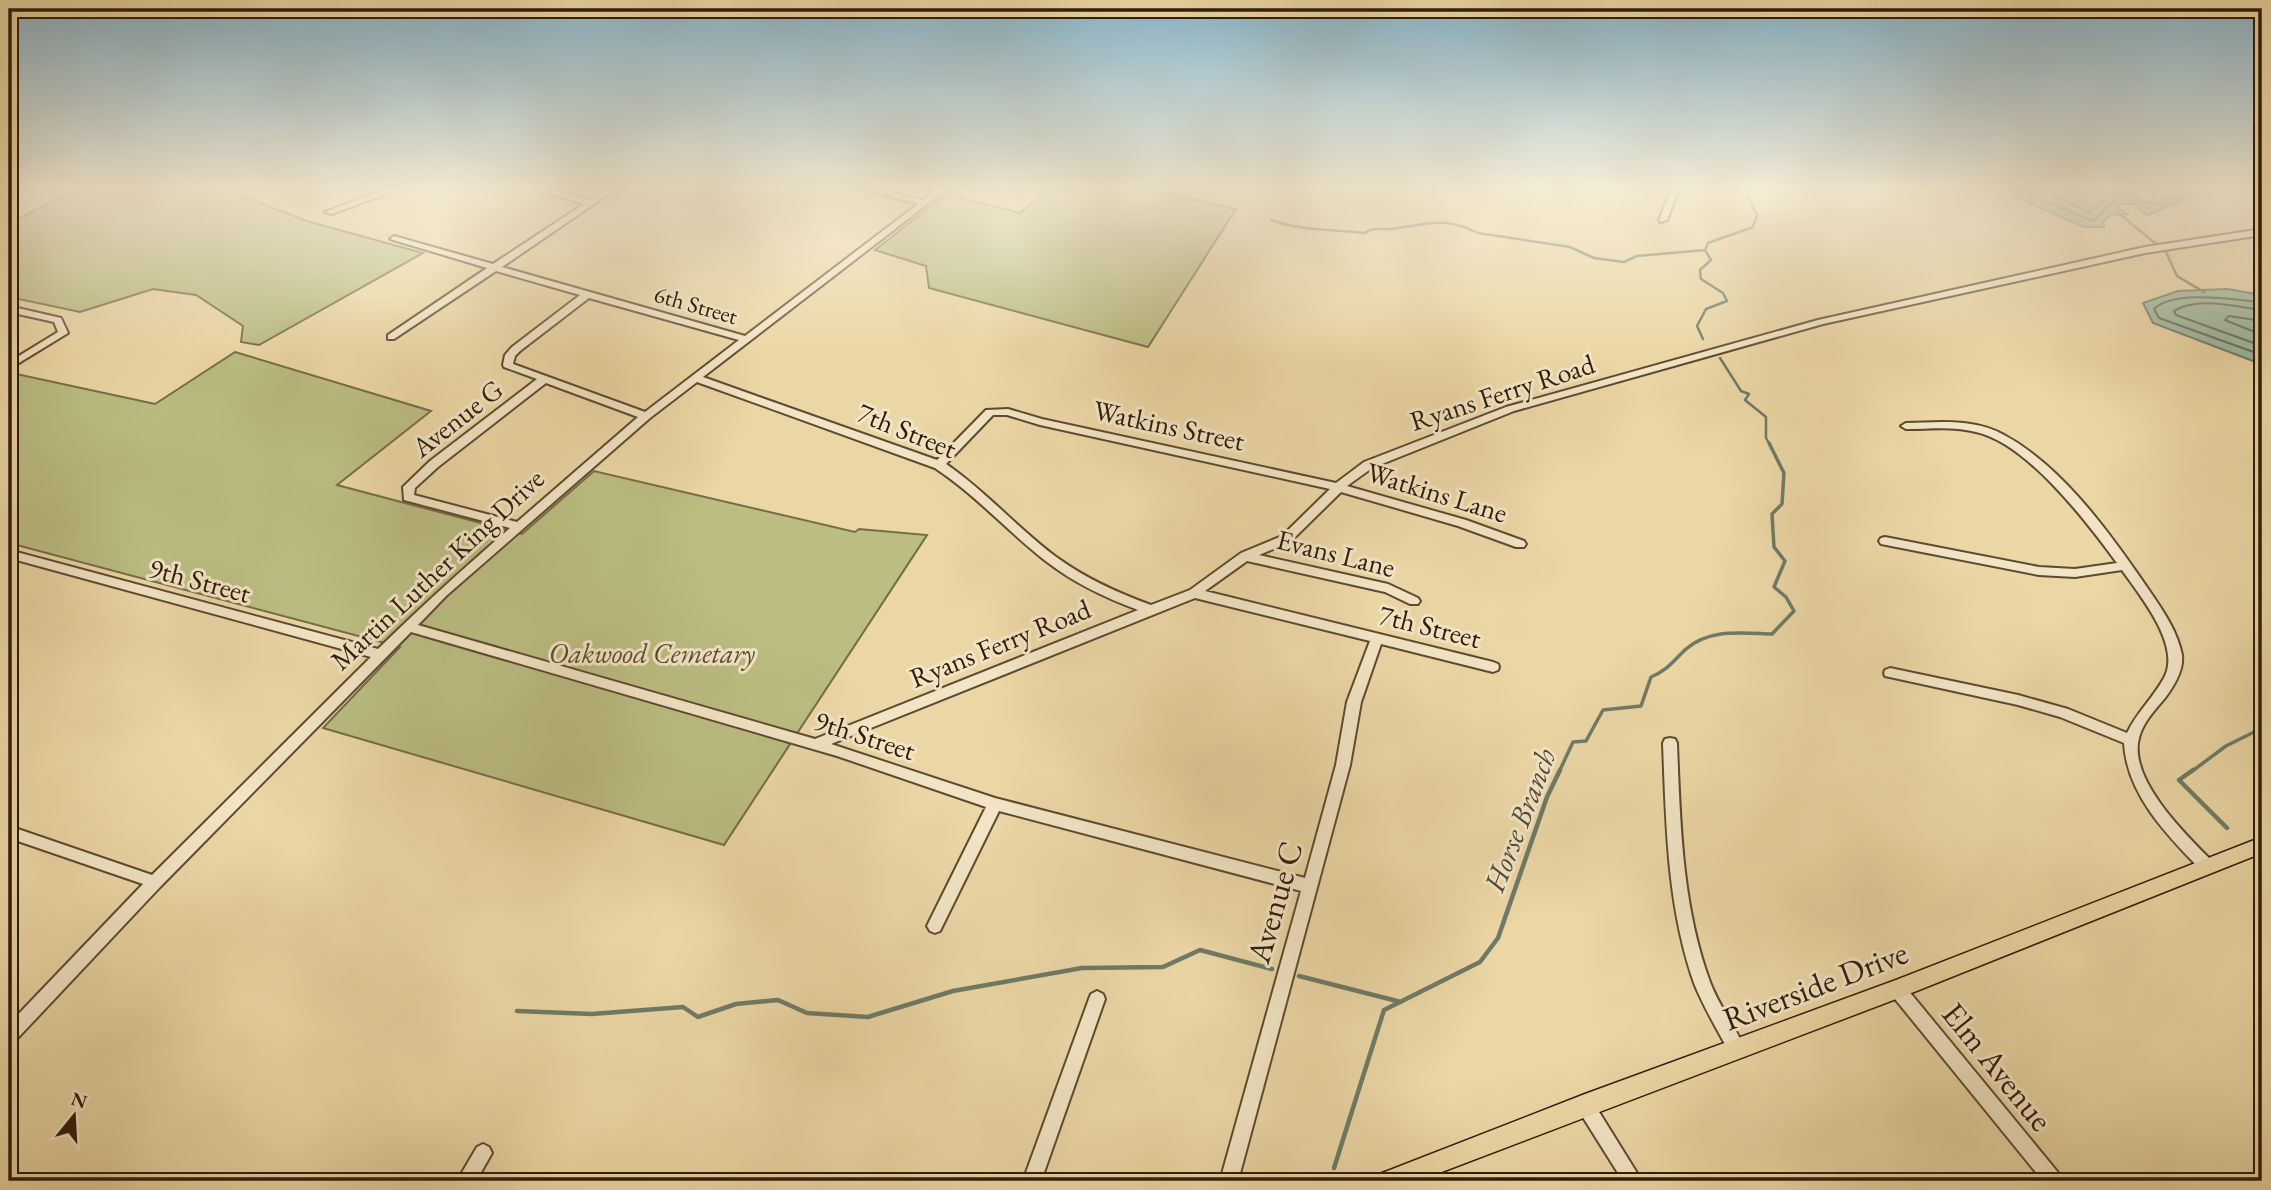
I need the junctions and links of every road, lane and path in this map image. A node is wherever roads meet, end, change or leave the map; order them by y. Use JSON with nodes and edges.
{"nodes":[{"id":1,"x":414,"y":245,"type":"edge"},
{"id":2,"x":527,"y":245,"type":"edge"},
{"id":3,"x":869,"y":245,"type":"edge"},
{"id":4,"x":2173,"y":245,"type":"edge"},
{"id":5,"x":493,"y":267,"type":"junction"},
{"id":6,"x":589,"y":293,"type":"junction"},
{"id":7,"x":9,"y":309,"type":"edge"},
{"id":8,"x":63,"y":333,"type":"joint"},
{"id":9,"x":391,"y":337,"type":"dead end"},
{"id":10,"x":745,"y":339,"type":"junction"},
{"id":11,"x":9,"y":366,"type":"edge"},
{"id":12,"x":695,"y":378,"type":"junction"},
{"id":13,"x":543,"y":380,"type":"junction"},
{"id":14,"x":646,"y":416,"type":"junction"},
{"id":15,"x":1906,"y":426,"type":"dead end"},
{"id":16,"x":939,"y":465,"type":"junction"},
{"id":17,"x":1339,"y":487,"type":"junction"},
{"id":18,"x":517,"y":526,"type":"junction"},
{"id":19,"x":1885,"y":541,"type":"dead end"},
{"id":20,"x":1520,"y":544,"type":"dead end"},
{"id":21,"x":10,"y":556,"type":"edge"},
{"id":22,"x":1245,"y":556,"type":"junction"},
{"id":23,"x":2123,"y":566,"type":"junction"},
{"id":24,"x":1194,"y":593,"type":"junction"},
{"id":25,"x":1414,"y":601,"type":"dead end"},
{"id":26,"x":1150,"y":610,"type":"junction"},
{"id":27,"x":407,"y":626,"type":"junction"},
{"id":28,"x":1377,"y":639,"type":"junction"},
{"id":29,"x":379,"y":654,"type":"junction"},
{"id":30,"x":1493,"y":667,"type":"dead end"},
{"id":31,"x":1890,"y":673,"type":"dead end"},
{"id":32,"x":2131,"y":740,"type":"junction"},
{"id":33,"x":1670,"y":743,"type":"dead end"},
{"id":34,"x":816,"y":744,"type":"junction"},
{"id":35,"x":995,"y":804,"type":"junction"},
{"id":36,"x":9,"y":832,"type":"edge"},
{"id":37,"x":2262,"y":845,"type":"edge"},
{"id":38,"x":2207,"y":866,"type":"junction"},
{"id":39,"x":155,"y":883,"type":"junction"},
{"id":40,"x":1309,"y":886,"type":"junction"},
{"id":41,"x":935,"y":926,"type":"dead end"},
{"id":42,"x":1897,"y":989,"type":"junction"},
{"id":43,"x":1097,"y":999,"type":"dead end"},
{"id":44,"x":9,"y":1035,"type":"edge"},
{"id":45,"x":1737,"y":1049,"type":"junction"},
{"id":46,"x":1586,"y":1105,"type":"junction"},
{"id":47,"x":483,"y":1153,"type":"dead end"},
{"id":48,"x":466,"y":1181,"type":"edge"},
{"id":49,"x":1032,"y":1181,"type":"edge"},
{"id":50,"x":1229,"y":1181,"type":"edge"},
{"id":51,"x":1390,"y":1181,"type":"edge"},
{"id":52,"x":1633,"y":1181,"type":"edge"},
{"id":53,"x":2054,"y":1181,"type":"edge"}],
"edges":[{"from":1,"to":5,"type":"street","name":"6th Street"},
{"from":2,"to":5,"type":"street"},
{"from":3,"to":10,"type":"street","name":"Martin Luther King Drive"},
{"from":4,"to":17,"type":"street","name":"Ryans Ferry Road"},
{"from":5,"to":6,"type":"street","name":"6th Street"},
{"from":5,"to":9,"type":"street"},
{"from":6,"to":10,"type":"street","name":"6th Street"},
{"from":6,"to":13,"type":"street","name":"Avenue G"},
{"from":7,"to":8,"type":"street"},
{"from":8,"to":11,"type":"street"},
{"from":10,"to":12,"type":"street","name":"Martin Luther King Drive"},
{"from":12,"to":14,"type":"street","name":"Martin Luther King Drive"},
{"from":12,"to":16,"type":"street","name":"7th Street"},
{"from":13,"to":14,"type":"street"},
{"from":13,"to":18,"type":"street","name":"Avenue G"},
{"from":14,"to":18,"type":"street","name":"Martin Luther King Drive"},
{"from":15,"to":23,"type":"street"},
{"from":16,"to":17,"type":"street","name":"Watkins Street"},
{"from":16,"to":26,"type":"street","name":"7th Street"},
{"from":17,"to":20,"type":"street","name":"Watkins Lane"},
{"from":17,"to":22,"type":"street","name":"Ryans Ferry Road"},
{"from":18,"to":27,"type":"street","name":"Martin Luther King Drive"},
{"from":19,"to":23,"type":"street"},
{"from":21,"to":29,"type":"street","name":"9th Street"},
{"from":22,"to":24,"type":"street","name":"Ryans Ferry Road"},
{"from":22,"to":25,"type":"street","name":"Evans Lane"},
{"from":23,"to":32,"type":"street"},
{"from":24,"to":26,"type":"street","name":"Ryans Ferry Road"},
{"from":24,"to":28,"type":"street","name":"7th Street"},
{"from":26,"to":34,"type":"street","name":"Ryans Ferry Road"},
{"from":27,"to":29,"type":"street","name":"Martin Luther King Drive"},
{"from":27,"to":34,"type":"street","name":"9th Street"},
{"from":28,"to":30,"type":"street","name":"7th Street"},
{"from":28,"to":40,"type":"street","name":"Avenue C"},
{"from":29,"to":39,"type":"street","name":"Martin Luther King Drive"},
{"from":31,"to":32,"type":"street"},
{"from":32,"to":38,"type":"street"},
{"from":33,"to":45,"type":"street"},
{"from":34,"to":35,"type":"street","name":"9th Street"},
{"from":35,"to":40,"type":"street","name":"9th Street"},
{"from":35,"to":41,"type":"street"},
{"from":36,"to":39,"type":"street"},
{"from":37,"to":38,"type":"main road","name":"Riverside Drive"},
{"from":38,"to":42,"type":"main road","name":"Riverside Drive"},
{"from":39,"to":44,"type":"street","name":"Martin Luther King Drive"},
{"from":40,"to":50,"type":"street","name":"Avenue C"},
{"from":42,"to":45,"type":"main road","name":"Riverside Drive"},
{"from":42,"to":53,"type":"street","name":"Elm Avenue"},
{"from":43,"to":49,"type":"street"},
{"from":45,"to":46,"type":"main road","name":"Riverside Drive"},
{"from":46,"to":51,"type":"main road","name":"Riverside Drive"},
{"from":46,"to":52,"type":"street"},
{"from":47,"to":48,"type":"street"}]}
